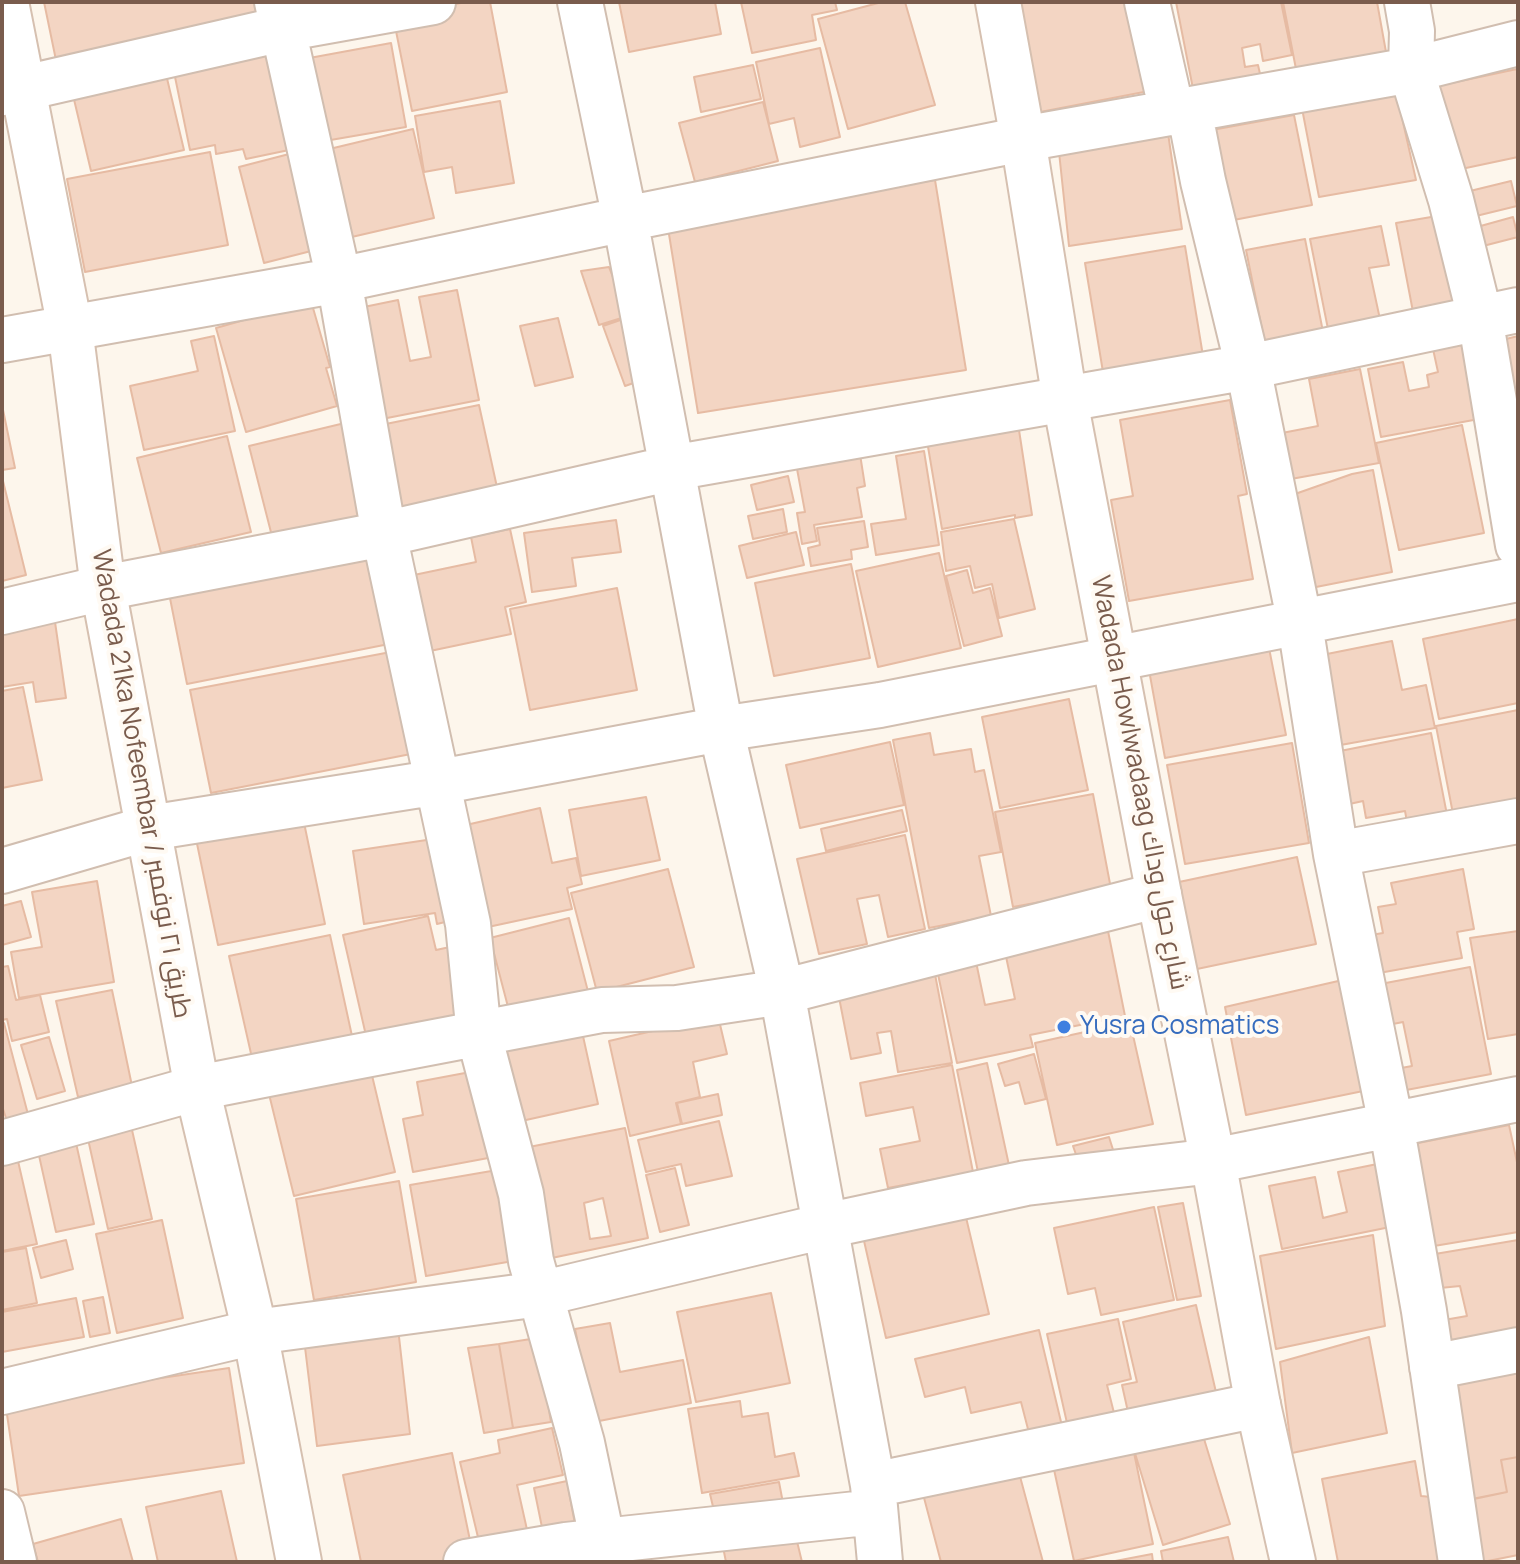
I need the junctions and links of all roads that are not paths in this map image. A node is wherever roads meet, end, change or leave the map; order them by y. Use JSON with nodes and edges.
{"nodes":[{"id":1,"x":6,"y":2,"type":"edge"},
{"id":2,"x":433,"y":2,"type":"edge"},
{"id":3,"x":580,"y":2,"type":"edge"},
{"id":4,"x":998,"y":2,"type":"edge"},
{"id":5,"x":1147,"y":2,"type":"edge"},
{"id":6,"x":1407,"y":2,"type":"edge"},
{"id":7,"x":280,"y":16,"type":"edge"},
{"id":8,"x":1518,"y":43,"type":"edge"},
{"id":9,"x":1411,"y":70,"type":"junction"},
{"id":10,"x":12,"y":91,"type":"edge"},
{"id":11,"x":1180,"y":111,"type":"junction"},
{"id":12,"x":1023,"y":139,"type":"junction"},
{"id":13,"x":625,"y":219,"type":"junction"},
{"id":14,"x":339,"y":280,"type":"junction"},
{"id":15,"x":1499,"y":313,"type":"edge"},
{"id":16,"x":70,"y":328,"type":"junction"},
{"id":17,"x":2,"y":340,"type":"edge"},
{"id":18,"x":1248,"y":367,"type":"junction"},
{"id":19,"x":1065,"y":400,"type":"junction"},
{"id":20,"x":672,"y":468,"type":"junction"},
{"id":21,"x":384,"y":534,"type":"junction"},
{"id":22,"x":1518,"y":545,"type":"edge"},
{"id":23,"x":1518,"y":579,"type":"edge"},
{"id":24,"x":103,"y":588,"type":"junction"},
{"id":25,"x":2,"y":612,"type":"edge"},
{"id":26,"x":1300,"y":624,"type":"junction"},
{"id":27,"x":1116,"y":660,"type":"junction"},
{"id":28,"x":721,"y":729,"type":"junction"},
{"id":29,"x":439,"y":782,"type":"junction"},
{"id":30,"x":1518,"y":821,"type":"edge"},
{"id":31,"x":149,"y":828,"type":"junction"},
{"id":32,"x":1336,"y":854,"type":"junction"},
{"id":33,"x":2,"y":871,"type":"edge"},
{"id":34,"x":1159,"y":895,"type":"junction"},
{"id":35,"x":782,"y":992,"type":"junction"},
{"id":36,"x":479,"y":1035,"type":"junction"},
{"id":37,"x":197,"y":1088,"type":"junction"},
{"id":38,"x":1518,"y":1099,"type":"edge"},
{"id":39,"x":1391,"y":1124,"type":"junction"},
{"id":40,"x":2,"y":1143,"type":"edge"},
{"id":41,"x":1213,"y":1161,"type":"junction"},
{"id":42,"x":825,"y":1226,"type":"junction"},
{"id":43,"x":540,"y":1294,"type":"junction"},
{"id":44,"x":255,"y":1332,"type":"junction"},
{"id":45,"x":1518,"y":1350,"type":"edge"},
{"id":46,"x":1432,"y":1367,"type":"junction"},
{"id":47,"x":2,"y":1392,"type":"edge"},
{"id":48,"x":1258,"y":1405,"type":"junction"},
{"id":49,"x":874,"y":1498,"type":"junction"},
{"id":50,"x":2,"y":1512,"type":"edge"},
{"id":51,"x":606,"y":1552,"type":"edge"},
{"id":52,"x":14,"y":1562,"type":"edge"},
{"id":53,"x":299,"y":1562,"type":"edge"},
{"id":54,"x":466,"y":1562,"type":"edge"},
{"id":55,"x":880,"y":1562,"type":"edge"},
{"id":56,"x":1293,"y":1562,"type":"edge"},
{"id":57,"x":1461,"y":1562,"type":"edge"}],
"edges":[{"from":1,"to":10,"type":"street","name":"Wadada 21ka Nofeembar / طريق ٢١ نوفمبر"},
{"from":2,"to":7,"type":"street"},
{"from":3,"to":13,"type":"street"},
{"from":4,"to":12,"type":"street","name":"Wadada Howlwadaag شارع حول وداك"},
{"from":5,"to":11,"type":"street"},
{"from":6,"to":9,"type":"street"},
{"from":7,"to":10,"type":"street"},
{"from":7,"to":14,"type":"street"},
{"from":8,"to":9,"type":"street"},
{"from":9,"to":11,"type":"street"},
{"from":9,"to":15,"type":"street"},
{"from":10,"to":16,"type":"street","name":"Wadada 21ka Nofeembar / طريق ٢١ نوفمبر"},
{"from":11,"to":12,"type":"street"},
{"from":11,"to":18,"type":"street"},
{"from":12,"to":13,"type":"street"},
{"from":12,"to":19,"type":"street","name":"Wadada Howlwadaag شارع حول وداك"},
{"from":13,"to":14,"type":"street"},
{"from":13,"to":20,"type":"street"},
{"from":14,"to":16,"type":"street"},
{"from":14,"to":21,"type":"street"},
{"from":15,"to":18,"type":"street"},
{"from":15,"to":22,"type":"street"},
{"from":16,"to":17,"type":"street"},
{"from":16,"to":24,"type":"street","name":"Wadada 21ka Nofeembar / طريق ٢١ نوفمبر"},
{"from":18,"to":19,"type":"street"},
{"from":18,"to":26,"type":"street"},
{"from":19,"to":20,"type":"street"},
{"from":19,"to":27,"type":"street","name":"Wadada Howlwadaag شارع حول وداك"},
{"from":20,"to":21,"type":"street"},
{"from":20,"to":28,"type":"street"},
{"from":21,"to":24,"type":"street"},
{"from":21,"to":29,"type":"street"},
{"from":23,"to":26,"type":"street"},
{"from":24,"to":25,"type":"street"},
{"from":24,"to":31,"type":"street","name":"Wadada 21ka Nofeembar / طريق ٢١ نوفمبر"},
{"from":26,"to":27,"type":"street"},
{"from":26,"to":32,"type":"street"},
{"from":27,"to":28,"type":"street"},
{"from":27,"to":34,"type":"street","name":"Wadada Howlwadaag شارع حول وداك"},
{"from":28,"to":29,"type":"street"},
{"from":28,"to":35,"type":"street"},
{"from":29,"to":31,"type":"street"},
{"from":29,"to":36,"type":"street"},
{"from":30,"to":32,"type":"street"},
{"from":31,"to":33,"type":"street"},
{"from":31,"to":37,"type":"street","name":"Wadada 21ka Nofeembar / طريق ٢١ نوفمبر"},
{"from":32,"to":39,"type":"street"},
{"from":34,"to":35,"type":"street"},
{"from":34,"to":41,"type":"street","name":"Wadada Howlwadaag شارع حول وداك"},
{"from":35,"to":36,"type":"street"},
{"from":35,"to":42,"type":"street"},
{"from":36,"to":37,"type":"street"},
{"from":36,"to":43,"type":"street"},
{"from":37,"to":40,"type":"street"},
{"from":37,"to":44,"type":"street","name":"Wadada 21ka Nofeembar / طريق ٢١ نوفمبر"},
{"from":38,"to":39,"type":"street"},
{"from":39,"to":41,"type":"street"},
{"from":39,"to":46,"type":"street"},
{"from":41,"to":42,"type":"street"},
{"from":41,"to":48,"type":"street","name":"Wadada Howlwadaag شارع حول وداك"},
{"from":42,"to":43,"type":"street"},
{"from":42,"to":49,"type":"street"},
{"from":43,"to":44,"type":"street"},
{"from":43,"to":51,"type":"street"},
{"from":44,"to":47,"type":"street"},
{"from":44,"to":53,"type":"street","name":"Wadada 21ka Nofeembar / طريق ٢١ نوفمبر"},
{"from":45,"to":46,"type":"street"},
{"from":46,"to":57,"type":"street"},
{"from":48,"to":49,"type":"street"},
{"from":48,"to":56,"type":"street","name":"Wadada Howlwadaag شارع حول وداك"},
{"from":49,"to":51,"type":"street"},
{"from":49,"to":55,"type":"street"},
{"from":50,"to":52,"type":"street"},
{"from":51,"to":54,"type":"street"}]}
